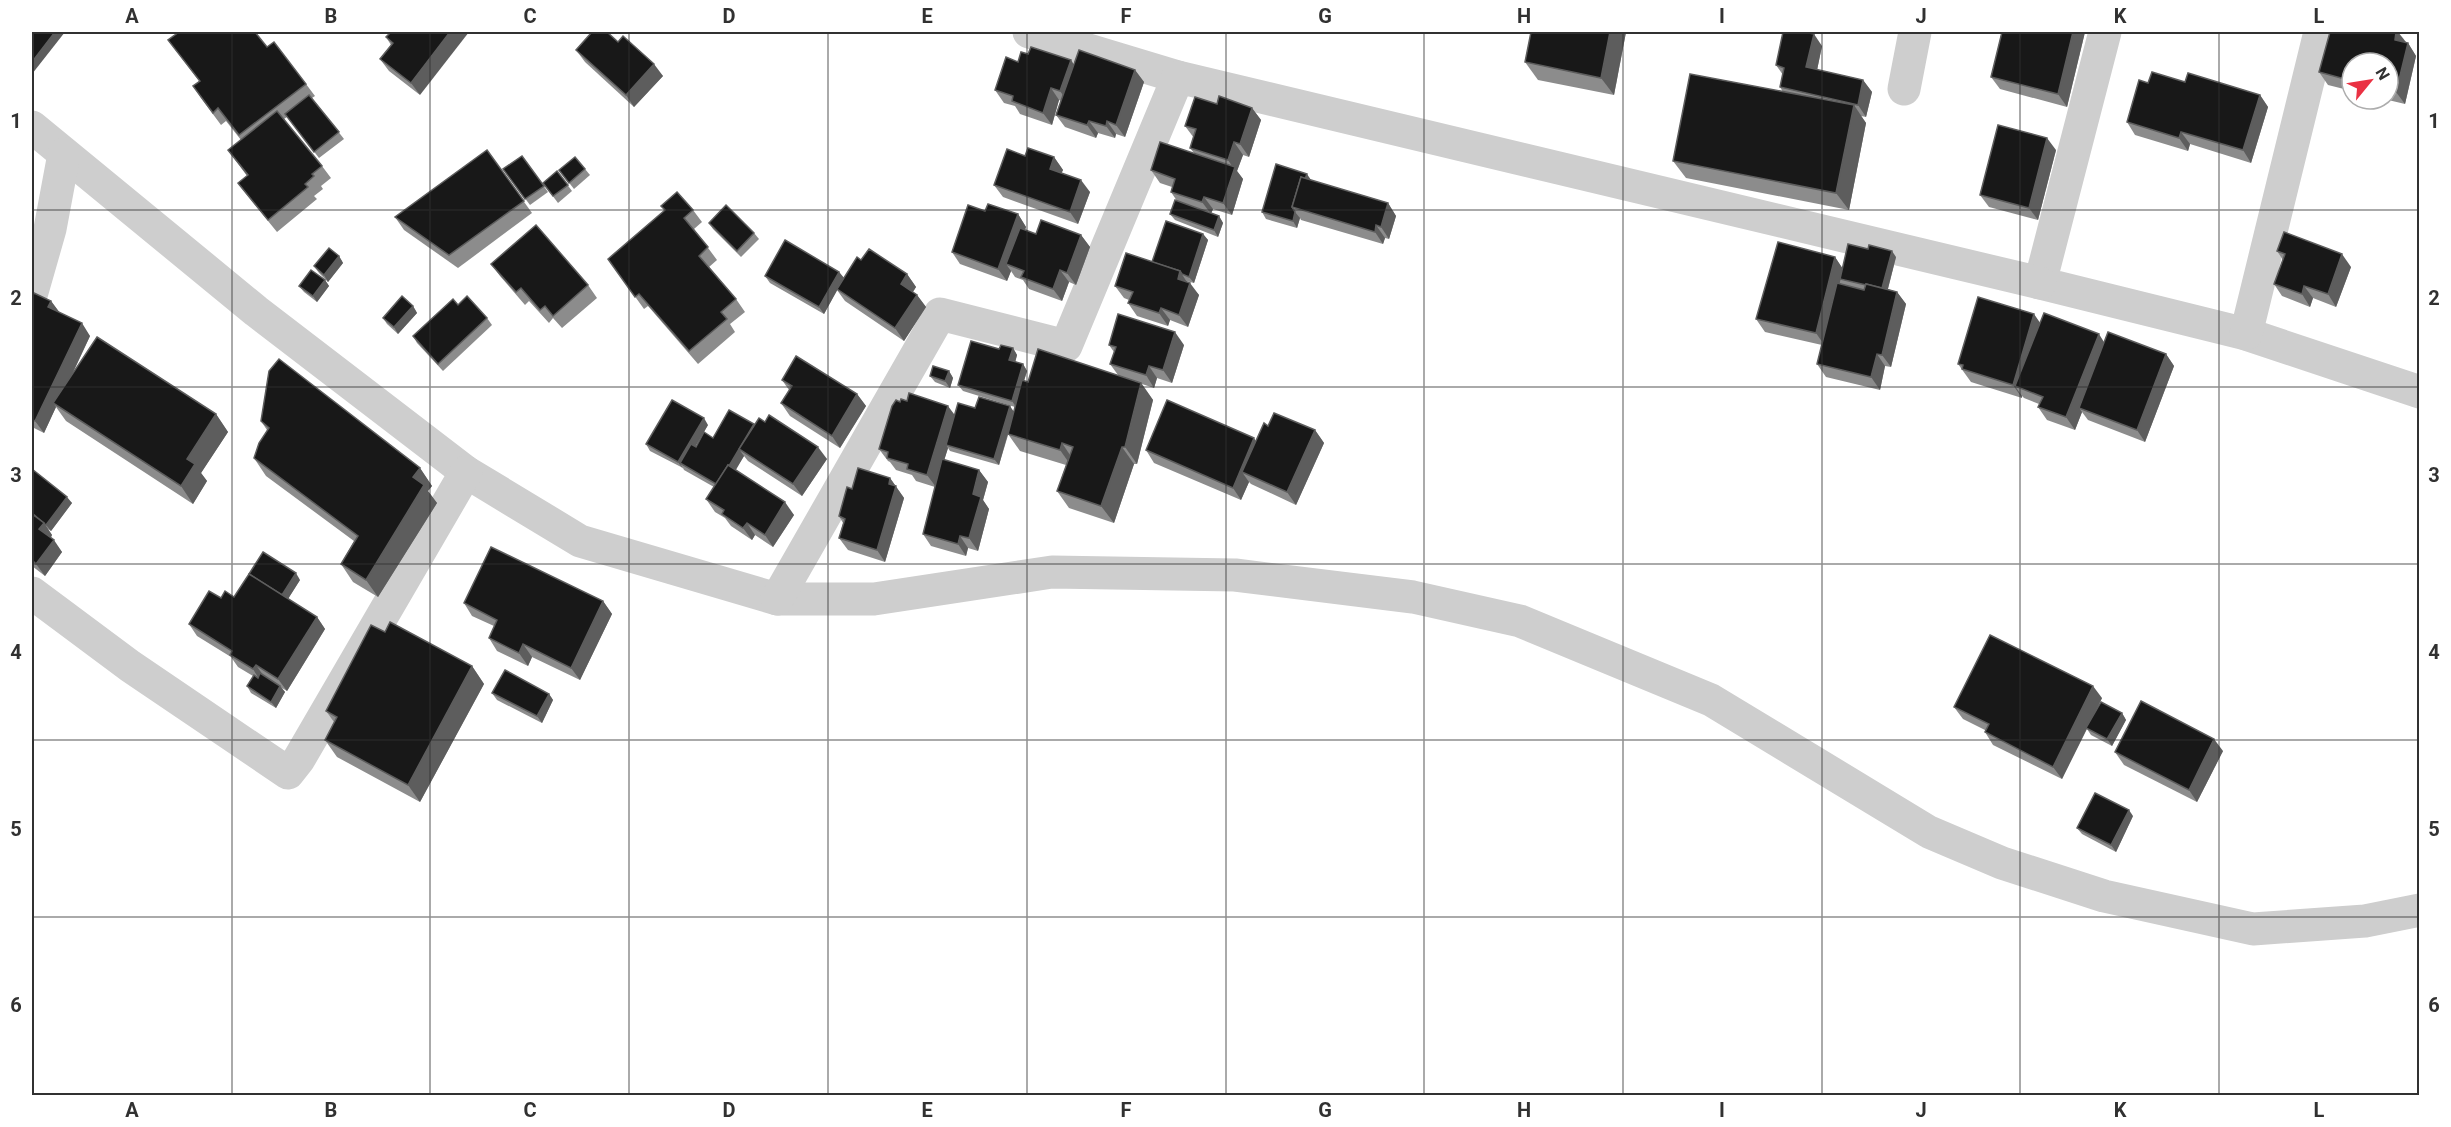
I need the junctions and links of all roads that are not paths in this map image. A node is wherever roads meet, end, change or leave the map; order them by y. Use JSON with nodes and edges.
{"nodes":[{"id":1,"x":1029,"y":32,"type":"edge"},
{"id":2,"x":1915,"y":32,"type":"edge"},
{"id":3,"x":2104,"y":32,"type":"edge"},
{"id":4,"x":2320,"y":32,"type":"edge"},
{"id":5,"x":1178,"y":77,"type":"junction"},
{"id":6,"x":1904,"y":89,"type":"dead end"},
{"id":7,"x":32,"y":127,"type":"edge"},
{"id":8,"x":64,"y":154,"type":"junction"},
{"id":9,"x":2040,"y":283,"type":"junction"},
{"id":10,"x":32,"y":291,"type":"edge"},
{"id":11,"x":2246,"y":334,"type":"junction"},
{"id":12,"x":2420,"y":392,"type":"edge"},
{"id":13,"x":466,"y":472,"type":"junction"},
{"id":14,"x":32,"y":593,"type":"edge"},
{"id":15,"x":777,"y":599,"type":"junction"},
{"id":16,"x":2420,"y":910,"type":"edge"}],
"edges":[{"from":1,"to":5,"type":"street"},
{"from":2,"to":6,"type":"street"},
{"from":3,"to":9,"type":"street"},
{"from":4,"to":11,"type":"street"},
{"from":5,"to":9,"type":"street"},
{"from":5,"to":15,"type":"street"},
{"from":7,"to":8,"type":"street"},
{"from":8,"to":10,"type":"street"},
{"from":8,"to":13,"type":"street"},
{"from":9,"to":11,"type":"street"},
{"from":11,"to":12,"type":"street"},
{"from":13,"to":14,"type":"street"},
{"from":13,"to":15,"type":"street"},
{"from":15,"to":16,"type":"street"}]}
